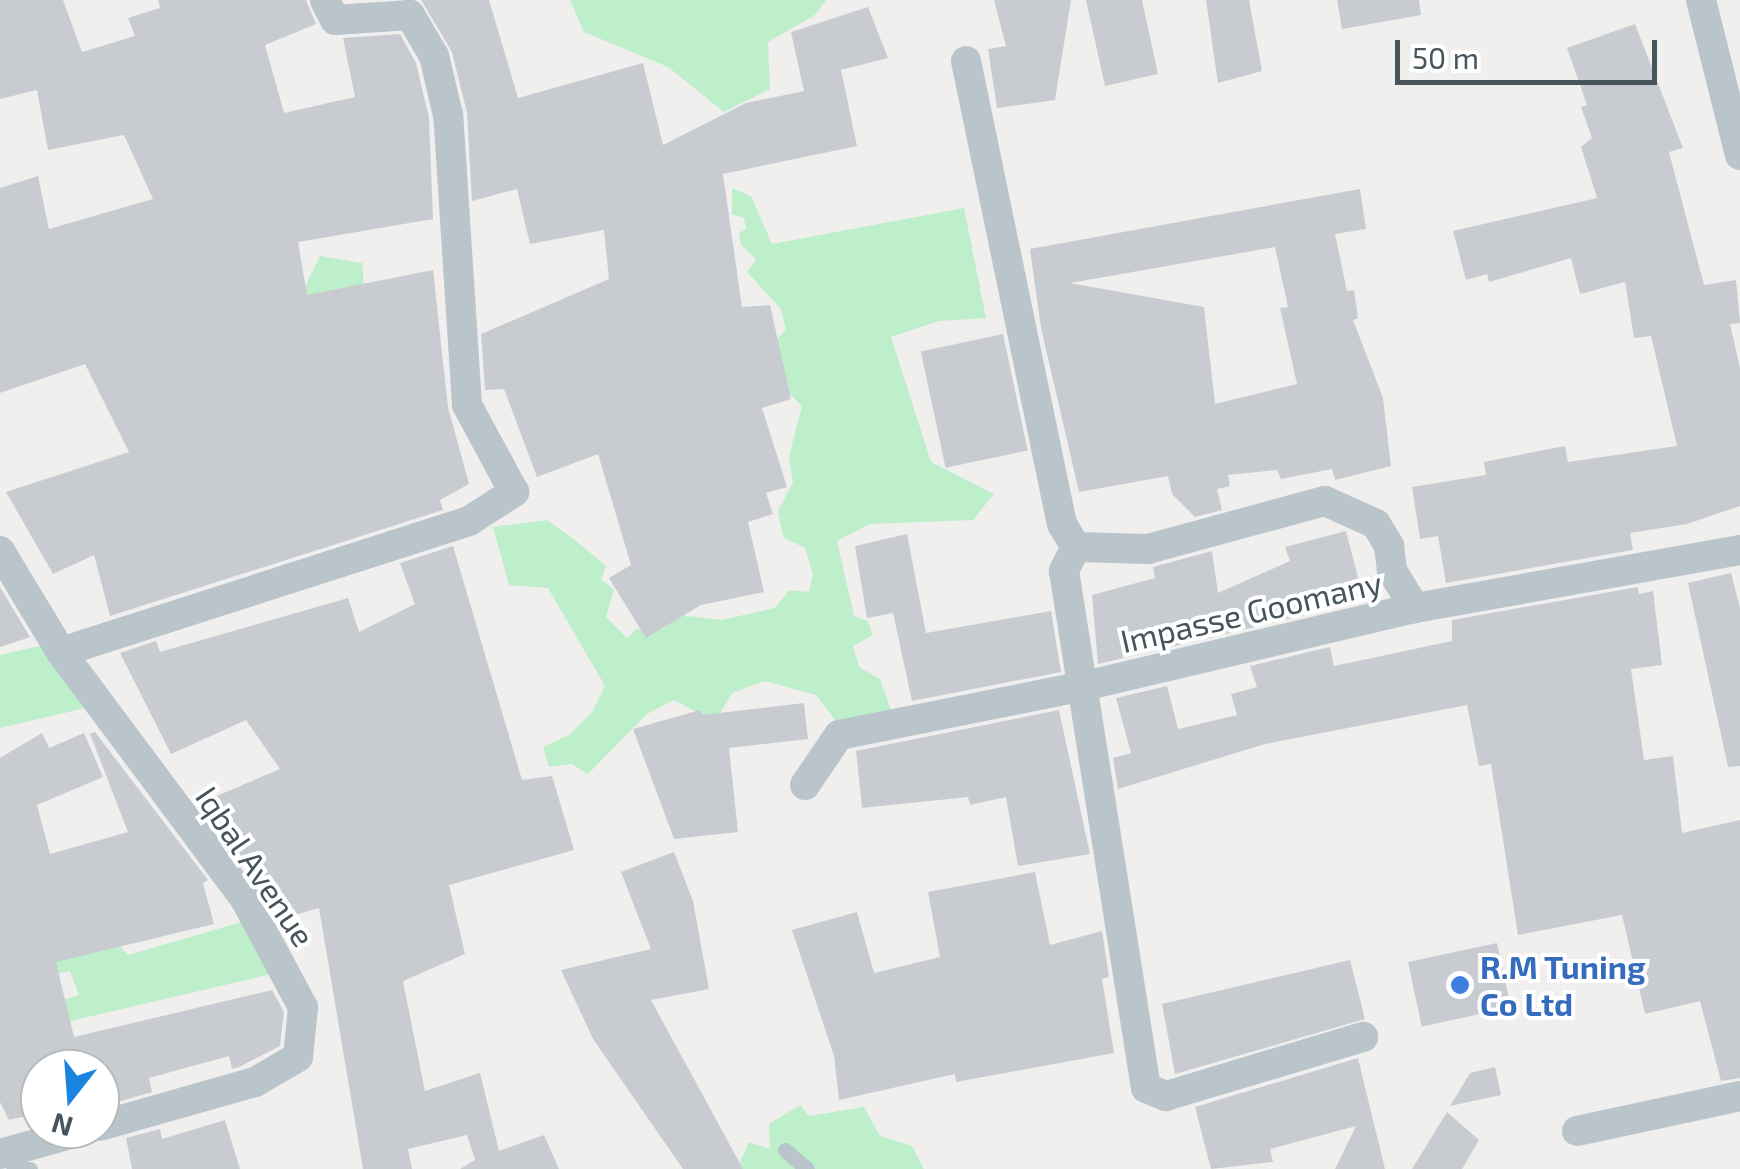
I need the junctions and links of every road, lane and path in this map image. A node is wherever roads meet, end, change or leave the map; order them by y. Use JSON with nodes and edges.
{"nodes":[{"id":1,"x":325,"y":0,"type":"edge"},
{"id":2,"x":1700,"y":0,"type":"edge"},
{"id":3,"x":966,"y":61,"type":"dead end"},
{"id":4,"x":1740,"y":155,"type":"edge"},
{"id":5,"x":1076,"y":547,"type":"junction"},
{"id":6,"x":1740,"y":550,"type":"edge"},
{"id":7,"x":0,"y":551,"type":"edge"},
{"id":8,"x":1415,"y":608,"type":"junction"},
{"id":9,"x":61,"y":652,"type":"junction"},
{"id":10,"x":1080,"y":687,"type":"junction"},
{"id":11,"x":805,"y":785,"type":"dead end"},
{"id":12,"x":1363,"y":1037,"type":"dead end"},
{"id":13,"x":1740,"y":1096,"type":"edge"},
{"id":14,"x":120,"y":1120,"type":"edge"},
{"id":15,"x":1577,"y":1131,"type":"dead end"},
{"id":16,"x":786,"y":1150,"type":"dead end"},
{"id":17,"x":13,"y":1169,"type":"edge"},
{"id":18,"x":30,"y":1169,"type":"edge"},
{"id":19,"x":808,"y":1169,"type":"edge"}],
"edges":[{"from":1,"to":9,"type":"street"},
{"from":2,"to":4,"type":"street"},
{"from":3,"to":5,"type":"street"},
{"from":5,"to":8,"type":"street"},
{"from":5,"to":10,"type":"street"},
{"from":6,"to":8,"type":"street","name":"Impasse Goomany"},
{"from":7,"to":9,"type":"street","name":"Iqbal Avenue"},
{"from":8,"to":10,"type":"street","name":"Impasse Goomany"},
{"from":9,"to":14,"type":"street","name":"Iqbal Avenue"},
{"from":10,"to":11,"type":"street","name":"Impasse Goomany"},
{"from":10,"to":12,"type":"street"},
{"from":13,"to":15,"type":"street"},
{"from":16,"to":19,"type":"lane"},
{"from":17,"to":18,"type":"lane"}]}
